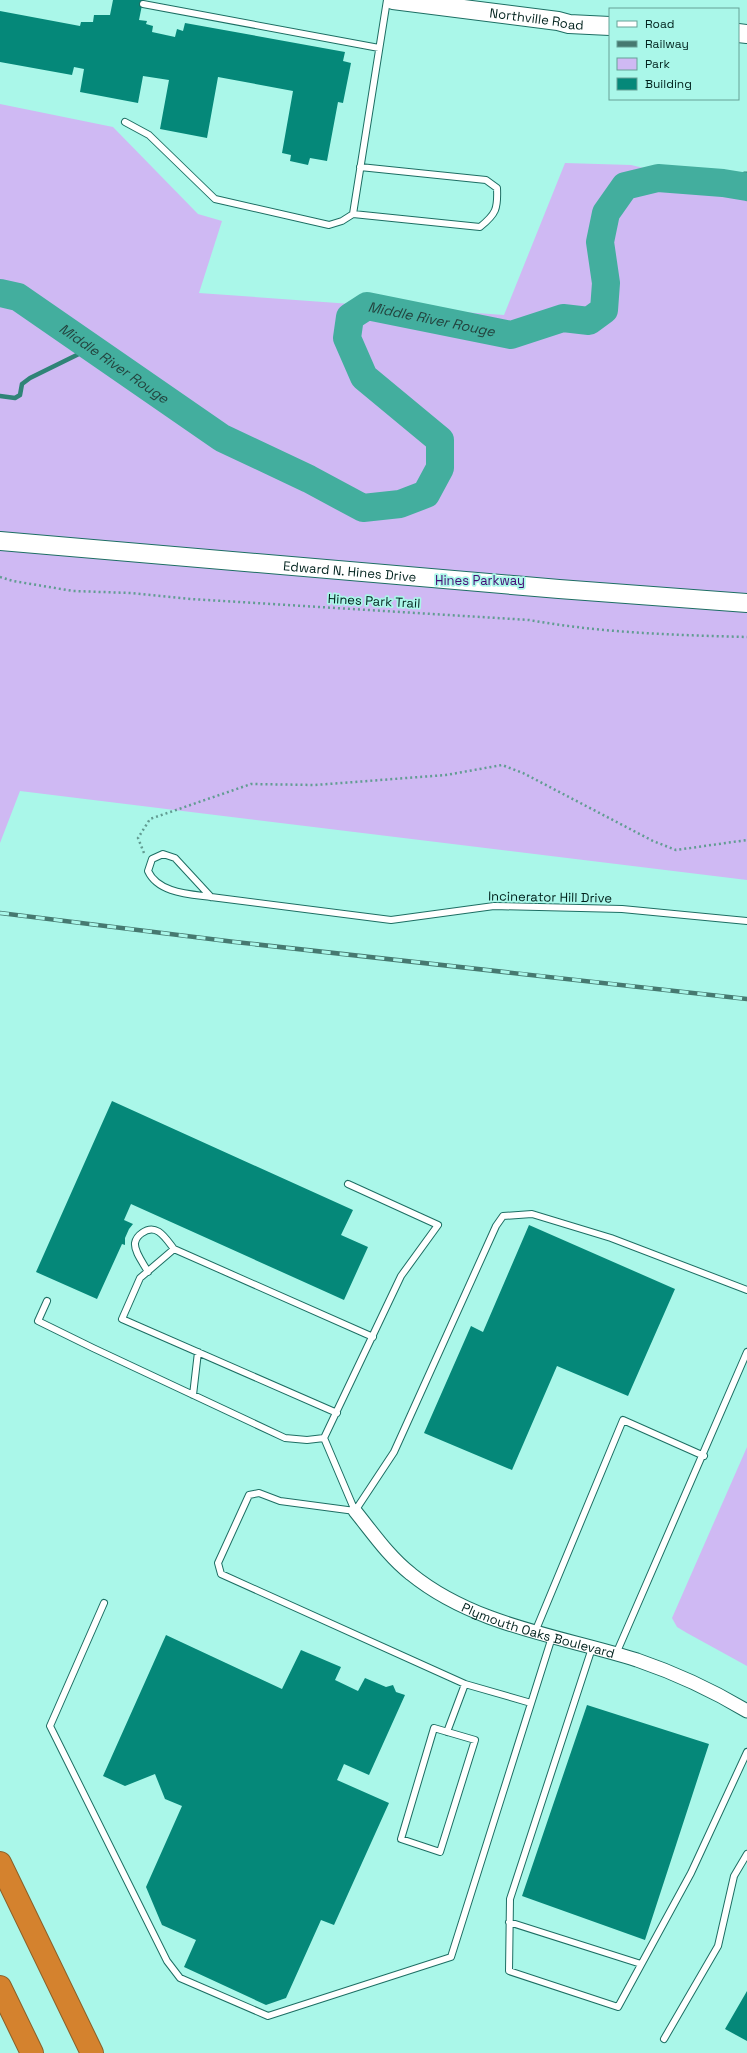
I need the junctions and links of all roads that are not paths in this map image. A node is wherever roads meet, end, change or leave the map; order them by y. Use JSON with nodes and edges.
{"nodes":[{"id":1,"x":387,"y":0,"type":"edge"},
{"id":2,"x":393,"y":0,"type":"edge"},
{"id":3,"x":143,"y":4,"type":"dead end"},
{"id":4,"x":609,"y":26,"type":"edge"},
{"id":5,"x":379,"y":48,"type":"junction"},
{"id":6,"x":125,"y":122,"type":"dead end"},
{"id":7,"x":360,"y":167,"type":"junction"},
{"id":8,"x":353,"y":214,"type":"junction"},
{"id":9,"x":0,"y":541,"type":"edge"},
{"id":10,"x":747,"y":603,"type":"edge"},
{"id":11,"x":211,"y":897,"type":"junction"},
{"id":12,"x":747,"y":921,"type":"edge"},
{"id":13,"x":348,"y":1184,"type":"dead end"},
{"id":14,"x":174,"y":1249,"type":"junction"},
{"id":15,"x":148,"y":1272,"type":"junction"},
{"id":16,"x":747,"y":1290,"type":"edge"},
{"id":17,"x":47,"y":1301,"type":"dead end"},
{"id":18,"x":373,"y":1337,"type":"junction"},
{"id":19,"x":198,"y":1352,"type":"junction"},
{"id":20,"x":747,"y":1352,"type":"edge"},
{"id":21,"x":193,"y":1395,"type":"junction"},
{"id":22,"x":337,"y":1413,"type":"junction"},
{"id":23,"x":324,"y":1438,"type":"junction"},
{"id":24,"x":704,"y":1456,"type":"junction"},
{"id":25,"x":355,"y":1510,"type":"junction"},
{"id":26,"x":104,"y":1603,"type":"dead end"},
{"id":27,"x":535,"y":1632,"type":"junction"},
{"id":28,"x":552,"y":1637,"type":"junction"},
{"id":29,"x":592,"y":1648,"type":"junction"},
{"id":30,"x":616,"y":1654,"type":"junction"},
{"id":31,"x":465,"y":1684,"type":"junction"},
{"id":32,"x":531,"y":1703,"type":"junction"},
{"id":33,"x":747,"y":1711,"type":"edge"},
{"id":34,"x":447,"y":1732,"type":"junction"},
{"id":35,"x":747,"y":1752,"type":"edge"},
{"id":36,"x":747,"y":1854,"type":"edge"},
{"id":37,"x":0,"y":1863,"type":"edge"},
{"id":38,"x":509,"y":1922,"type":"junction"},
{"id":39,"x":641,"y":1964,"type":"junction"},
{"id":40,"x":0,"y":1987,"type":"edge"},
{"id":41,"x":664,"y":2039,"type":"dead end"},
{"id":42,"x":32,"y":2053,"type":"edge"},
{"id":43,"x":92,"y":2053,"type":"edge"}],
"edges":[{"from":1,"to":5,"type":"lane"},
{"from":2,"to":4,"type":"street","name":"Northville Road"},
{"from":3,"to":5,"type":"lane"},
{"from":5,"to":7,"type":"lane"},
{"from":6,"to":8,"type":"lane"},
{"from":7,"to":8,"type":"lane"},
{"from":7,"to":8,"type":"lane"},
{"from":9,"to":10,"type":"street","name":"Edward N. Hines Drive"},
{"from":11,"to":11,"type":"lane","name":"Incinerator Hill Drive"},
{"from":11,"to":12,"type":"lane","name":"Incinerator Hill Drive"},
{"from":13,"to":18,"type":"lane"},
{"from":14,"to":15,"type":"lane"},
{"from":14,"to":15,"type":"lane"},
{"from":14,"to":18,"type":"lane"},
{"from":15,"to":19,"type":"lane"},
{"from":16,"to":25,"type":"lane"},
{"from":17,"to":21,"type":"lane"},
{"from":18,"to":22,"type":"lane"},
{"from":19,"to":21,"type":"lane"},
{"from":19,"to":22,"type":"lane"},
{"from":20,"to":24,"type":"lane"},
{"from":21,"to":23,"type":"lane"},
{"from":22,"to":23,"type":"lane"},
{"from":23,"to":25,"type":"lane"},
{"from":24,"to":27,"type":"lane"},
{"from":24,"to":30,"type":"lane"},
{"from":25,"to":27,"type":"street","name":"Plymouth Oaks Boulevard"},
{"from":25,"to":31,"type":"lane"},
{"from":26,"to":32,"type":"lane"},
{"from":27,"to":28,"type":"street","name":"Plymouth Oaks Boulevard"},
{"from":28,"to":29,"type":"street","name":"Plymouth Oaks Boulevard"},
{"from":28,"to":32,"type":"lane"},
{"from":29,"to":30,"type":"street","name":"Plymouth Oaks Boulevard"},
{"from":29,"to":38,"type":"lane"},
{"from":30,"to":33,"type":"street","name":"Plymouth Oaks Boulevard"},
{"from":31,"to":32,"type":"lane"},
{"from":31,"to":34,"type":"lane"},
{"from":34,"to":34,"type":"lane"},
{"from":35,"to":39,"type":"lane"},
{"from":36,"to":41,"type":"lane"},
{"from":37,"to":43,"type":"highway"},
{"from":38,"to":39,"type":"lane"},
{"from":38,"to":39,"type":"lane"},
{"from":40,"to":42,"type":"highway"}]}
